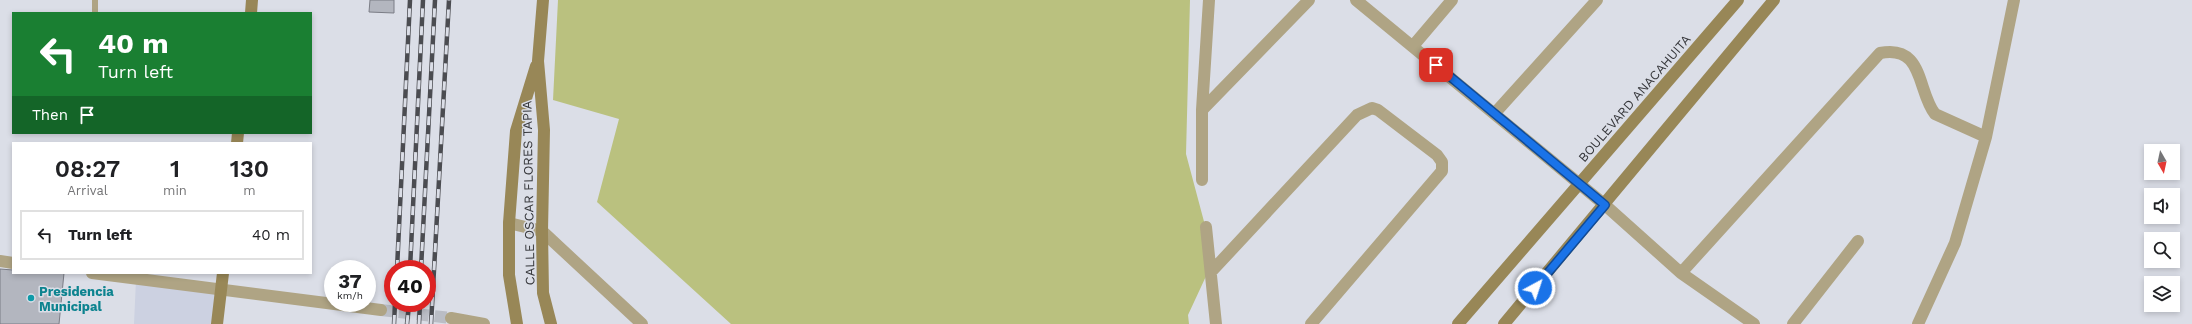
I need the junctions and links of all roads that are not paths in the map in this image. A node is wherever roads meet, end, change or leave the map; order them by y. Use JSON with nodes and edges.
{"nodes":[{"id":1,"x":95,"y":0,"type":"edge"},
{"id":2,"x":252,"y":0,"type":"edge"},
{"id":3,"x":543,"y":0,"type":"edge"},
{"id":4,"x":1209,"y":0,"type":"edge"},
{"id":5,"x":1308,"y":0,"type":"edge"},
{"id":6,"x":1356,"y":0,"type":"edge"},
{"id":7,"x":1452,"y":0,"type":"edge"},
{"id":8,"x":1597,"y":0,"type":"edge"},
{"id":9,"x":1738,"y":0,"type":"edge"},
{"id":10,"x":1774,"y":0,"type":"edge"},
{"id":11,"x":2014,"y":0,"type":"edge"},
{"id":12,"x":96,"y":12,"type":"edge"},
{"id":13,"x":251,"y":12,"type":"edge"},
{"id":14,"x":1413,"y":46,"type":"junction"},
{"id":15,"x":538,"y":61,"type":"junction"},
{"id":16,"x":1202,"y":110,"type":"junction"},
{"id":17,"x":1495,"y":113,"type":"junction"},
{"id":18,"x":1986,"y":137,"type":"junction"},
{"id":19,"x":1202,"y":180,"type":"dead end"},
{"id":20,"x":1578,"y":183,"type":"junction"},
{"id":21,"x":1605,"y":205,"type":"junction"},
{"id":22,"x":509,"y":223,"type":"junction"},
{"id":23,"x":1206,"y":227,"type":"dead end"},
{"id":24,"x":542,"y":231,"type":"junction"},
{"id":25,"x":1858,"y":241,"type":"dead end"},
{"id":26,"x":0,"y":261,"type":"edge"},
{"id":27,"x":12,"y":263,"type":"edge"},
{"id":28,"x":1211,"y":272,"type":"junction"},
{"id":29,"x":1681,"y":273,"type":"junction"},
{"id":30,"x":100,"y":274,"type":"edge"},
{"id":31,"x":223,"y":274,"type":"edge"},
{"id":32,"x":221,"y":290,"type":"junction"},
{"id":33,"x":381,"y":310,"type":"tunnel mouth"},
{"id":34,"x":451,"y":318,"type":"tunnel mouth"},
{"id":35,"x":217,"y":324,"type":"edge"},
{"id":36,"x":484,"y":324,"type":"edge"},
{"id":37,"x":517,"y":324,"type":"edge"},
{"id":38,"x":551,"y":324,"type":"edge"},
{"id":39,"x":642,"y":324,"type":"edge"},
{"id":40,"x":1216,"y":324,"type":"edge"},
{"id":41,"x":1311,"y":324,"type":"edge"},
{"id":42,"x":1458,"y":324,"type":"edge"},
{"id":43,"x":1504,"y":324,"type":"edge"},
{"id":44,"x":1754,"y":324,"type":"edge"},
{"id":45,"x":1793,"y":324,"type":"edge"},
{"id":46,"x":1918,"y":324,"type":"edge"}],
"edges":[{"from":1,"to":12,"type":"lane"},
{"from":2,"to":13,"type":"street"},
{"from":3,"to":15,"type":"street","name":"CALLE OSCAR FLORES TAPIA"},
{"from":4,"to":16,"type":"street"},
{"from":5,"to":16,"type":"street"},
{"from":6,"to":14,"type":"street"},
{"from":7,"to":14,"type":"street"},
{"from":8,"to":17,"type":"street"},
{"from":9,"to":20,"type":"street","name":"BOULEVARD ANACAHUITA"},
{"from":10,"to":21,"type":"street"},
{"from":11,"to":18,"type":"street"},
{"from":14,"to":17,"type":"street"},
{"from":15,"to":22,"type":"street","name":"CALLE OSCAR FLORES TAPIA"},
{"from":15,"to":24,"type":"street","name":"CALLE OSCAR FLORES TAPIA"},
{"from":16,"to":19,"type":"street"},
{"from":17,"to":20,"type":"street"},
{"from":18,"to":29,"type":"street"},
{"from":18,"to":46,"type":"street"},
{"from":20,"to":21,"type":"street"},
{"from":20,"to":42,"type":"street","name":"BOULEVARD ANACAHUITA"},
{"from":21,"to":29,"type":"street"},
{"from":21,"to":43,"type":"street"},
{"from":22,"to":24,"type":"street"},
{"from":22,"to":37,"type":"street","name":"CALLE OSCAR FLORES TAPIA"},
{"from":23,"to":28,"type":"street"},
{"from":24,"to":38,"type":"street","name":"CALLE OSCAR FLORES TAPIA"},
{"from":24,"to":39,"type":"street"},
{"from":25,"to":45,"type":"street"},
{"from":26,"to":27,"type":"street"},
{"from":28,"to":40,"type":"street"},
{"from":28,"to":41,"type":"street"},
{"from":29,"to":44,"type":"street"},
{"from":30,"to":32,"type":"street"},
{"from":31,"to":32,"type":"street"},
{"from":32,"to":33,"type":"street"},
{"from":32,"to":35,"type":"street"},
{"from":34,"to":36,"type":"street"}]}
